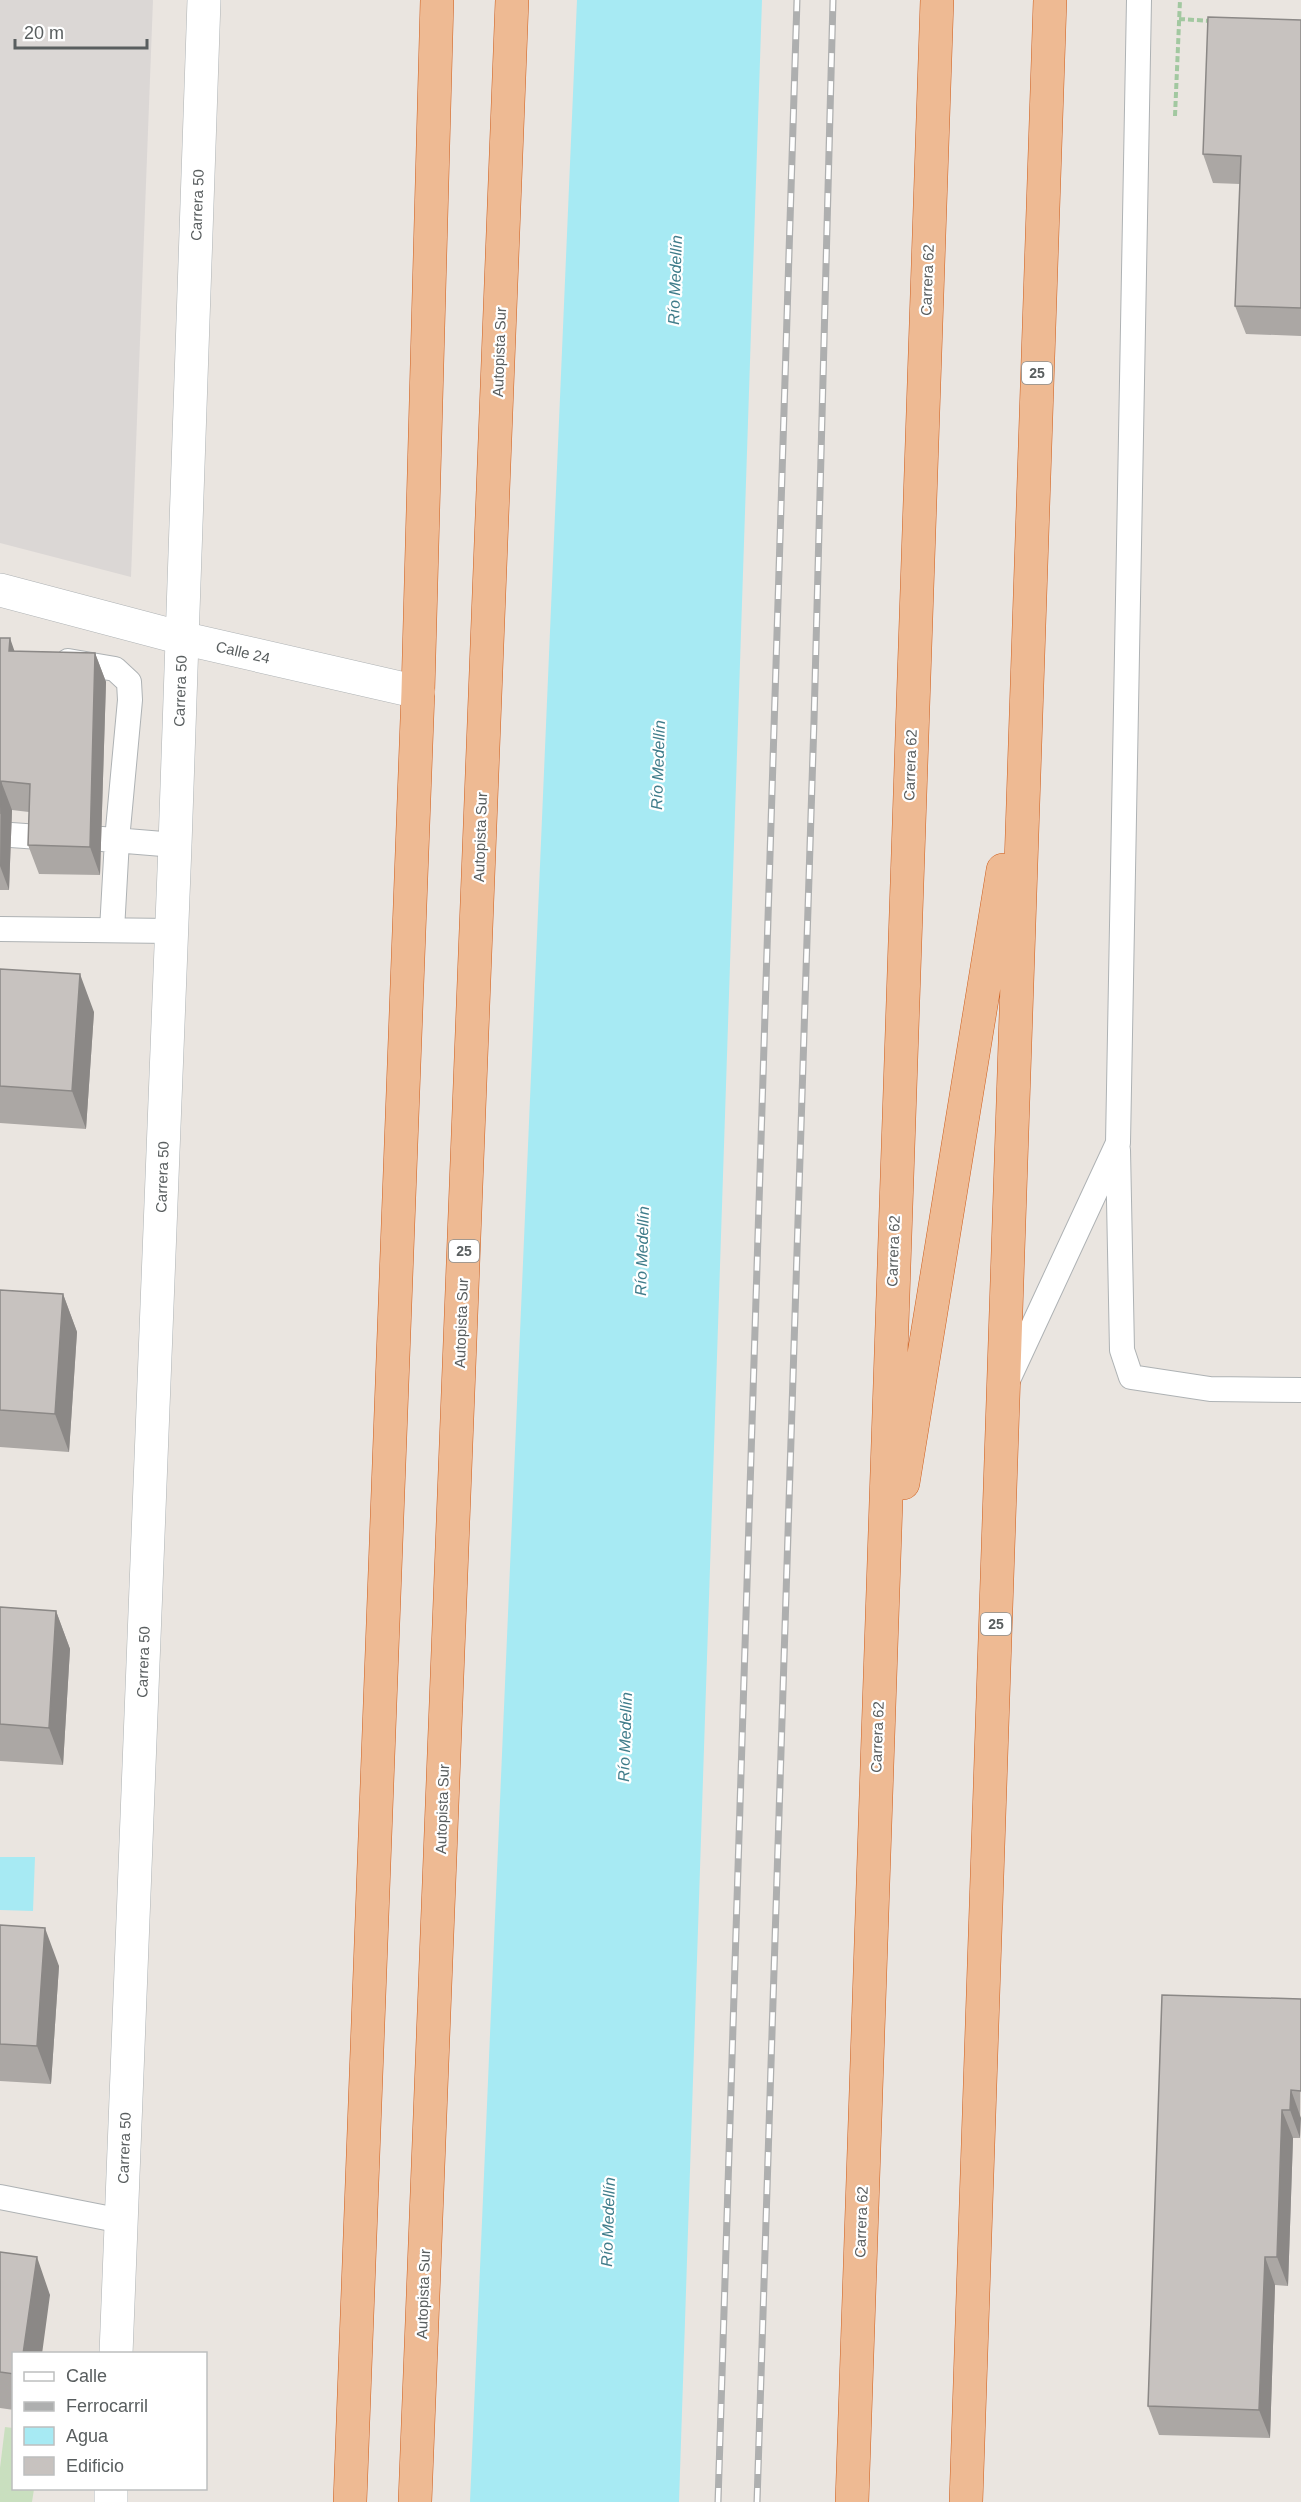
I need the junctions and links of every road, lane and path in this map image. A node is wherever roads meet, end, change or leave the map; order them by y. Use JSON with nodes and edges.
{"nodes":[{"id":1,"x":204,"y":0,"type":"edge"},
{"id":2,"x":437,"y":0,"type":"edge"},
{"id":3,"x":512,"y":0,"type":"edge"},
{"id":4,"x":937,"y":0,"type":"edge"},
{"id":5,"x":1050,"y":0,"type":"edge"},
{"id":6,"x":1139,"y":0,"type":"edge"},
{"id":7,"x":1179,"y":20,"type":"dead end"},
{"id":8,"x":1224,"y":21,"type":"edge"},
{"id":9,"x":0,"y":590,"type":"edge"},
{"id":10,"x":182,"y":638,"type":"junction"},
{"id":11,"x":46,"y":658,"type":"edge"},
{"id":12,"x":418,"y":692,"type":"junction"},
{"id":13,"x":1024,"y":747,"type":"junction"},
{"id":14,"x":10,"y":835,"type":"dead end"},
{"id":15,"x":39,"y":837,"type":"edge"},
{"id":16,"x":109,"y":840,"type":"junction"},
{"id":17,"x":175,"y":845,"type":"junction"},
{"id":18,"x":0,"y":929,"type":"edge"},
{"id":19,"x":112,"y":930,"type":"junction"},
{"id":20,"x":172,"y":931,"type":"junction"},
{"id":21,"x":1118,"y":1143,"type":"junction"},
{"id":22,"x":1003,"y":1390,"type":"junction"},
{"id":23,"x":1301,"y":1390,"type":"edge"},
{"id":24,"x":881,"y":1617,"type":"junction"},
{"id":25,"x":0,"y":2198,"type":"edge"},
{"id":26,"x":122,"y":2221,"type":"junction"},
{"id":27,"x":116,"y":2352,"type":"edge"},
{"id":28,"x":350,"y":2502,"type":"edge"},
{"id":29,"x":415,"y":2502,"type":"edge"},
{"id":30,"x":852,"y":2502,"type":"edge"},
{"id":31,"x":966,"y":2502,"type":"edge"}],
"edges":[{"from":1,"to":10,"type":"street","name":"Carrera 50"},
{"from":2,"to":12,"type":"highway"},
{"from":3,"to":29,"type":"highway","name":"Autopista Sur","number":"25"},
{"from":4,"to":24,"type":"highway","name":"Carrera 62"},
{"from":5,"to":13,"type":"highway","number":"25"},
{"from":6,"to":21,"type":"lane"},
{"from":7,"to":8,"type":"path"},
{"from":9,"to":10,"type":"street","name":"Calle 24"},
{"from":10,"to":12,"type":"street","name":"Calle 24"},
{"from":10,"to":17,"type":"street","name":"Carrera 50"},
{"from":11,"to":16,"type":"lane"},
{"from":12,"to":28,"type":"highway"},
{"from":13,"to":22,"type":"highway","number":"25"},
{"from":13,"to":24,"type":"highway"},
{"from":14,"to":15,"type":"lane"},
{"from":16,"to":17,"type":"lane"},
{"from":16,"to":19,"type":"lane"},
{"from":17,"to":20,"type":"street","name":"Carrera 50"},
{"from":18,"to":19,"type":"lane"},
{"from":19,"to":20,"type":"lane"},
{"from":20,"to":26,"type":"street","name":"Carrera 50"},
{"from":21,"to":22,"type":"lane"},
{"from":21,"to":23,"type":"lane"},
{"from":22,"to":31,"type":"highway","number":"25"},
{"from":24,"to":30,"type":"highway","name":"Carrera 62"},
{"from":25,"to":26,"type":"lane"},
{"from":26,"to":27,"type":"street","name":"Carrera 50"}]}
